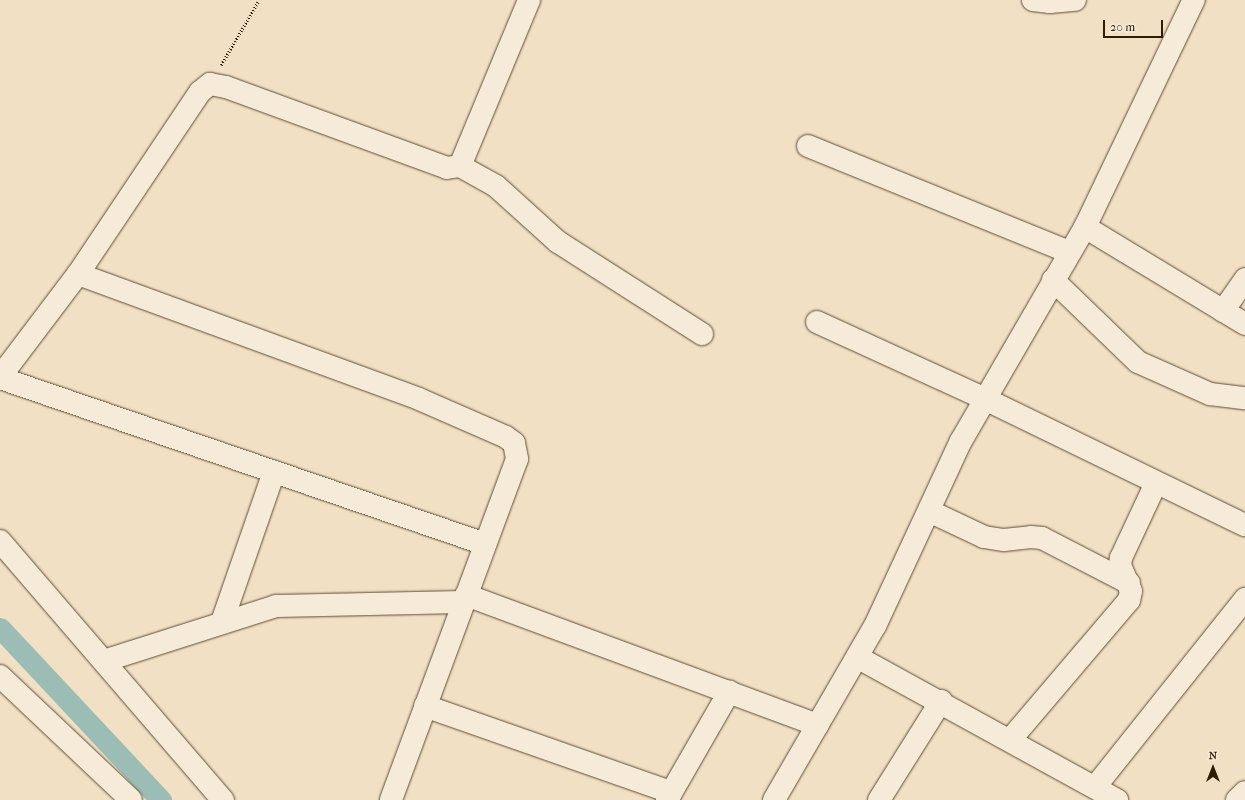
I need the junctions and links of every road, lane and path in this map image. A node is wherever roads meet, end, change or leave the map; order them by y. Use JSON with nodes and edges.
{"nodes":[{"id":1,"x":259,"y":0,"type":"edge"},
{"id":2,"x":529,"y":0,"type":"edge"},
{"id":3,"x":1033,"y":0,"type":"edge"},
{"id":4,"x":1075,"y":0,"type":"edge"},
{"id":5,"x":1194,"y":0,"type":"edge"},
{"id":6,"x":210,"y":84,"type":"junction"},
{"id":7,"x":808,"y":146,"type":"dead end"},
{"id":8,"x":460,"y":166,"type":"junction"},
{"id":9,"x":1085,"y":227,"type":"junction"},
{"id":10,"x":1068,"y":252,"type":"junction"},
{"id":11,"x":78,"y":274,"type":"junction"},
{"id":12,"x":1245,"y":279,"type":"edge"},
{"id":13,"x":1053,"y":280,"type":"junction"},
{"id":14,"x":1223,"y":311,"type":"junction"},
{"id":15,"x":817,"y":322,"type":"dead end"},
{"id":16,"x":1245,"y":324,"type":"edge"},
{"id":17,"x":702,"y":334,"type":"dead end"},
{"id":18,"x":0,"y":378,"type":"edge"},
{"id":19,"x":1245,"y":398,"type":"edge"},
{"id":20,"x":985,"y":399,"type":"junction"},
{"id":21,"x":274,"y":472,"type":"junction"},
{"id":22,"x":1156,"y":483,"type":"junction"},
{"id":23,"x":928,"y":511,"type":"junction"},
{"id":24,"x":1245,"y":525,"type":"edge"},
{"id":25,"x":0,"y":540,"type":"edge"},
{"id":26,"x":485,"y":544,"type":"junction"},
{"id":27,"x":1130,"y":583,"type":"junction"},
{"id":28,"x":464,"y":598,"type":"junction"},
{"id":29,"x":1245,"y":599,"type":"edge"},
{"id":30,"x":222,"y":622,"type":"junction"},
{"id":31,"x":857,"y":657,"type":"junction"},
{"id":32,"x":104,"y":661,"type":"junction"},
{"id":33,"x":0,"y":676,"type":"edge"},
{"id":34,"x":729,"y":692,"type":"junction"},
{"id":35,"x":941,"y":701,"type":"junction"},
{"id":36,"x":425,"y":706,"type":"junction"},
{"id":37,"x":818,"y":725,"type":"junction"},
{"id":38,"x":1010,"y":740,"type":"junction"},
{"id":39,"x":1096,"y":787,"type":"junction"},
{"id":40,"x":1245,"y":792,"type":"edge"},
{"id":41,"x":669,"y":796,"type":"edge"},
{"id":42,"x":131,"y":800,"type":"edge"},
{"id":43,"x":223,"y":800,"type":"edge"},
{"id":44,"x":391,"y":800,"type":"edge"},
{"id":45,"x":774,"y":800,"type":"edge"},
{"id":46,"x":879,"y":800,"type":"edge"},
{"id":47,"x":1117,"y":800,"type":"edge"},
{"id":48,"x":1238,"y":800,"type":"edge"}],
"edges":[{"from":1,"to":6,"type":"path"},
{"from":2,"to":8,"type":"street"},
{"from":3,"to":4,"type":"street"},
{"from":5,"to":9,"type":"street"},
{"from":6,"to":8,"type":"street"},
{"from":6,"to":11,"type":"street"},
{"from":7,"to":10,"type":"street"},
{"from":8,"to":17,"type":"street"},
{"from":9,"to":10,"type":"street"},
{"from":9,"to":14,"type":"street"},
{"from":10,"to":13,"type":"street"},
{"from":11,"to":18,"type":"street"},
{"from":11,"to":26,"type":"street"},
{"from":12,"to":14,"type":"street"},
{"from":13,"to":19,"type":"street"},
{"from":13,"to":20,"type":"street"},
{"from":14,"to":16,"type":"street"},
{"from":15,"to":20,"type":"street"},
{"from":18,"to":21,"type":"street"},
{"from":20,"to":22,"type":"street"},
{"from":20,"to":23,"type":"street"},
{"from":21,"to":26,"type":"street"},
{"from":21,"to":30,"type":"street"},
{"from":22,"to":24,"type":"street"},
{"from":22,"to":27,"type":"street"},
{"from":23,"to":27,"type":"street"},
{"from":23,"to":31,"type":"street"},
{"from":25,"to":32,"type":"street"},
{"from":26,"to":28,"type":"street"},
{"from":27,"to":38,"type":"street"},
{"from":28,"to":30,"type":"street"},
{"from":28,"to":34,"type":"street"},
{"from":28,"to":36,"type":"street"},
{"from":29,"to":39,"type":"street"},
{"from":30,"to":32,"type":"street"},
{"from":31,"to":35,"type":"street"},
{"from":31,"to":37,"type":"street"},
{"from":32,"to":43,"type":"street"},
{"from":33,"to":42,"type":"street"},
{"from":34,"to":37,"type":"street"},
{"from":34,"to":41,"type":"street"},
{"from":35,"to":38,"type":"street"},
{"from":35,"to":46,"type":"street"},
{"from":36,"to":41,"type":"street"},
{"from":36,"to":44,"type":"street"},
{"from":37,"to":45,"type":"street"},
{"from":38,"to":39,"type":"street"},
{"from":39,"to":47,"type":"street"},
{"from":40,"to":48,"type":"street"}]}
